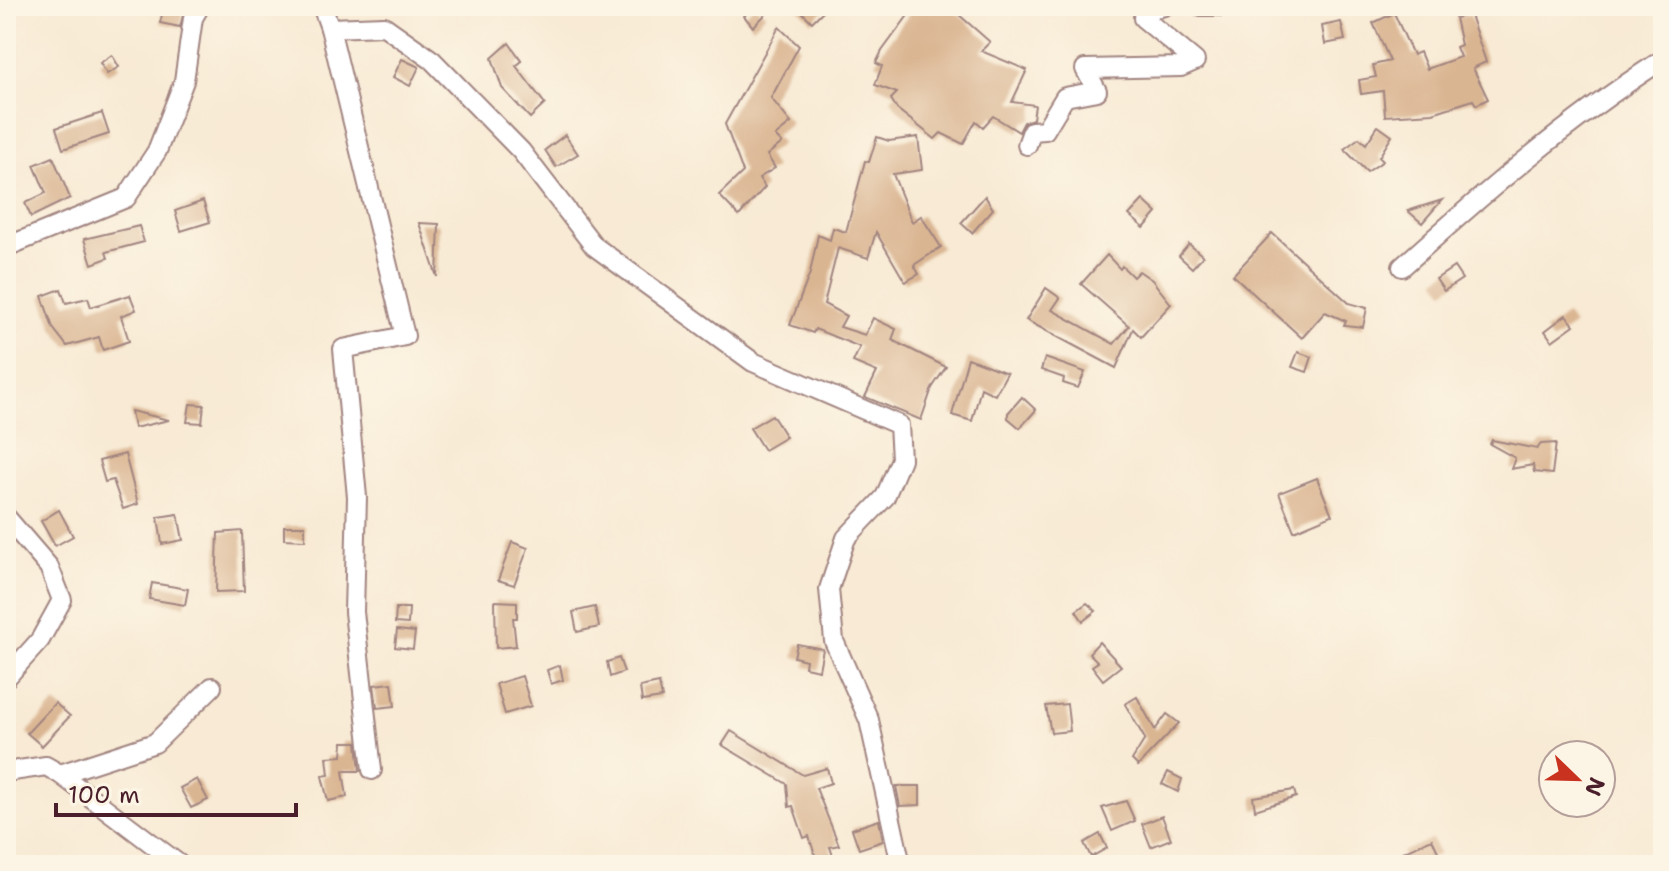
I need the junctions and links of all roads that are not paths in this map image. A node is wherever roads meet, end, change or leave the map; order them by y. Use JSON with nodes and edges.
{"nodes":[{"id":1,"x":200,"y":6,"type":"edge"},
{"id":2,"x":322,"y":6,"type":"edge"},
{"id":3,"x":1164,"y":6,"type":"edge"},
{"id":4,"x":1201,"y":6,"type":"edge"},
{"id":5,"x":1226,"y":6,"type":"edge"},
{"id":6,"x":330,"y":28,"type":"junction"},
{"id":7,"x":1663,"y":67,"type":"edge"},
{"id":8,"x":1027,"y":145,"type":"dead end"},
{"id":9,"x":9,"y":240,"type":"edge"},
{"id":10,"x":1402,"y":267,"type":"dead end"},
{"id":11,"x":7,"y":519,"type":"edge"},
{"id":12,"x":6,"y":678,"type":"edge"},
{"id":13,"x":212,"y":687,"type":"dead end"},
{"id":14,"x":372,"y":770,"type":"dead end"},
{"id":15,"x":6,"y":772,"type":"edge"},
{"id":16,"x":60,"y":774,"type":"junction"},
{"id":17,"x":180,"y":865,"type":"edge"},
{"id":18,"x":901,"y":865,"type":"edge"}],
"edges":[{"from":1,"to":9,"type":"street"},
{"from":2,"to":6,"type":"street"},
{"from":3,"to":8,"type":"street"},
{"from":4,"to":5,"type":"street"},
{"from":6,"to":14,"type":"street"},
{"from":6,"to":18,"type":"street"},
{"from":7,"to":10,"type":"street"},
{"from":11,"to":12,"type":"street"},
{"from":13,"to":16,"type":"street"},
{"from":15,"to":16,"type":"street"},
{"from":16,"to":17,"type":"street"}]}
